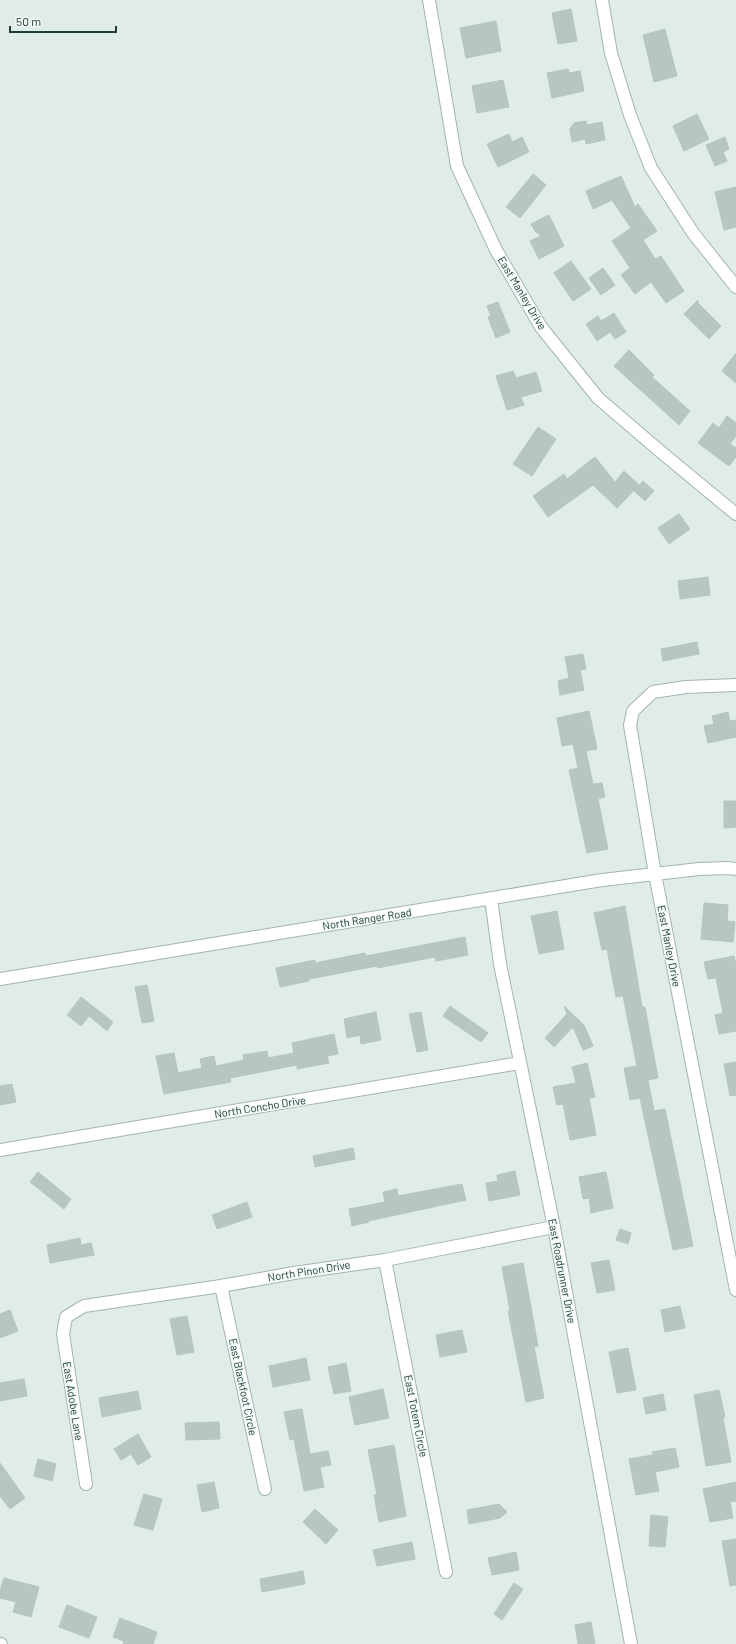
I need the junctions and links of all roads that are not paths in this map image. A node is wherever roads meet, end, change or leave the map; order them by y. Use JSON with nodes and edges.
{"nodes":[{"id":1,"x":429,"y":0,"type":"edge"},
{"id":2,"x":602,"y":0,"type":"edge"},
{"id":3,"x":734,"y":279,"type":"edge"},
{"id":4,"x":736,"y":514,"type":"edge"},
{"id":5,"x":736,"y":685,"type":"edge"},
{"id":6,"x":736,"y":869,"type":"edge"},
{"id":7,"x":655,"y":874,"type":"junction"},
{"id":8,"x":491,"y":898,"type":"junction"},
{"id":9,"x":0,"y":979,"type":"edge"},
{"id":10,"x":520,"y":1063,"type":"junction"},
{"id":11,"x":0,"y":1150,"type":"edge"},
{"id":12,"x":554,"y":1227,"type":"junction"},
{"id":13,"x":385,"y":1260,"type":"junction"},
{"id":14,"x":221,"y":1286,"type":"junction"},
{"id":15,"x":736,"y":1290,"type":"edge"},
{"id":16,"x":66,"y":1317,"type":"joint"},
{"id":17,"x":86,"y":1484,"type":"dead end"},
{"id":18,"x":266,"y":1489,"type":"dead end"},
{"id":19,"x":446,"y":1572,"type":"dead end"},
{"id":20,"x":631,"y":1644,"type":"edge"}],
"edges":[{"from":1,"to":4,"type":"street","name":"East Manley Drive"},
{"from":2,"to":3,"type":"street"},
{"from":5,"to":7,"type":"street","name":"East Manley Drive"},
{"from":6,"to":7,"type":"street","name":"North Ranger Road"},
{"from":7,"to":8,"type":"street","name":"North Ranger Road"},
{"from":7,"to":15,"type":"street","name":"East Manley Drive"},
{"from":8,"to":9,"type":"street","name":"North Ranger Road"},
{"from":8,"to":10,"type":"street","name":"East Roadrunner Drive"},
{"from":10,"to":11,"type":"street","name":"North Concho Drive"},
{"from":10,"to":12,"type":"street","name":"East Roadrunner Drive"},
{"from":12,"to":13,"type":"street","name":"North Pinon Drive"},
{"from":12,"to":20,"type":"street","name":"East Roadrunner Drive"},
{"from":13,"to":14,"type":"street","name":"North Pinon Drive"},
{"from":13,"to":19,"type":"street","name":"East Totem Circle"},
{"from":14,"to":16,"type":"street","name":"North Pinon Drive"},
{"from":14,"to":18,"type":"street","name":"East Blackfoot Circle"},
{"from":16,"to":17,"type":"street","name":"East Adobe Lane"}]}
